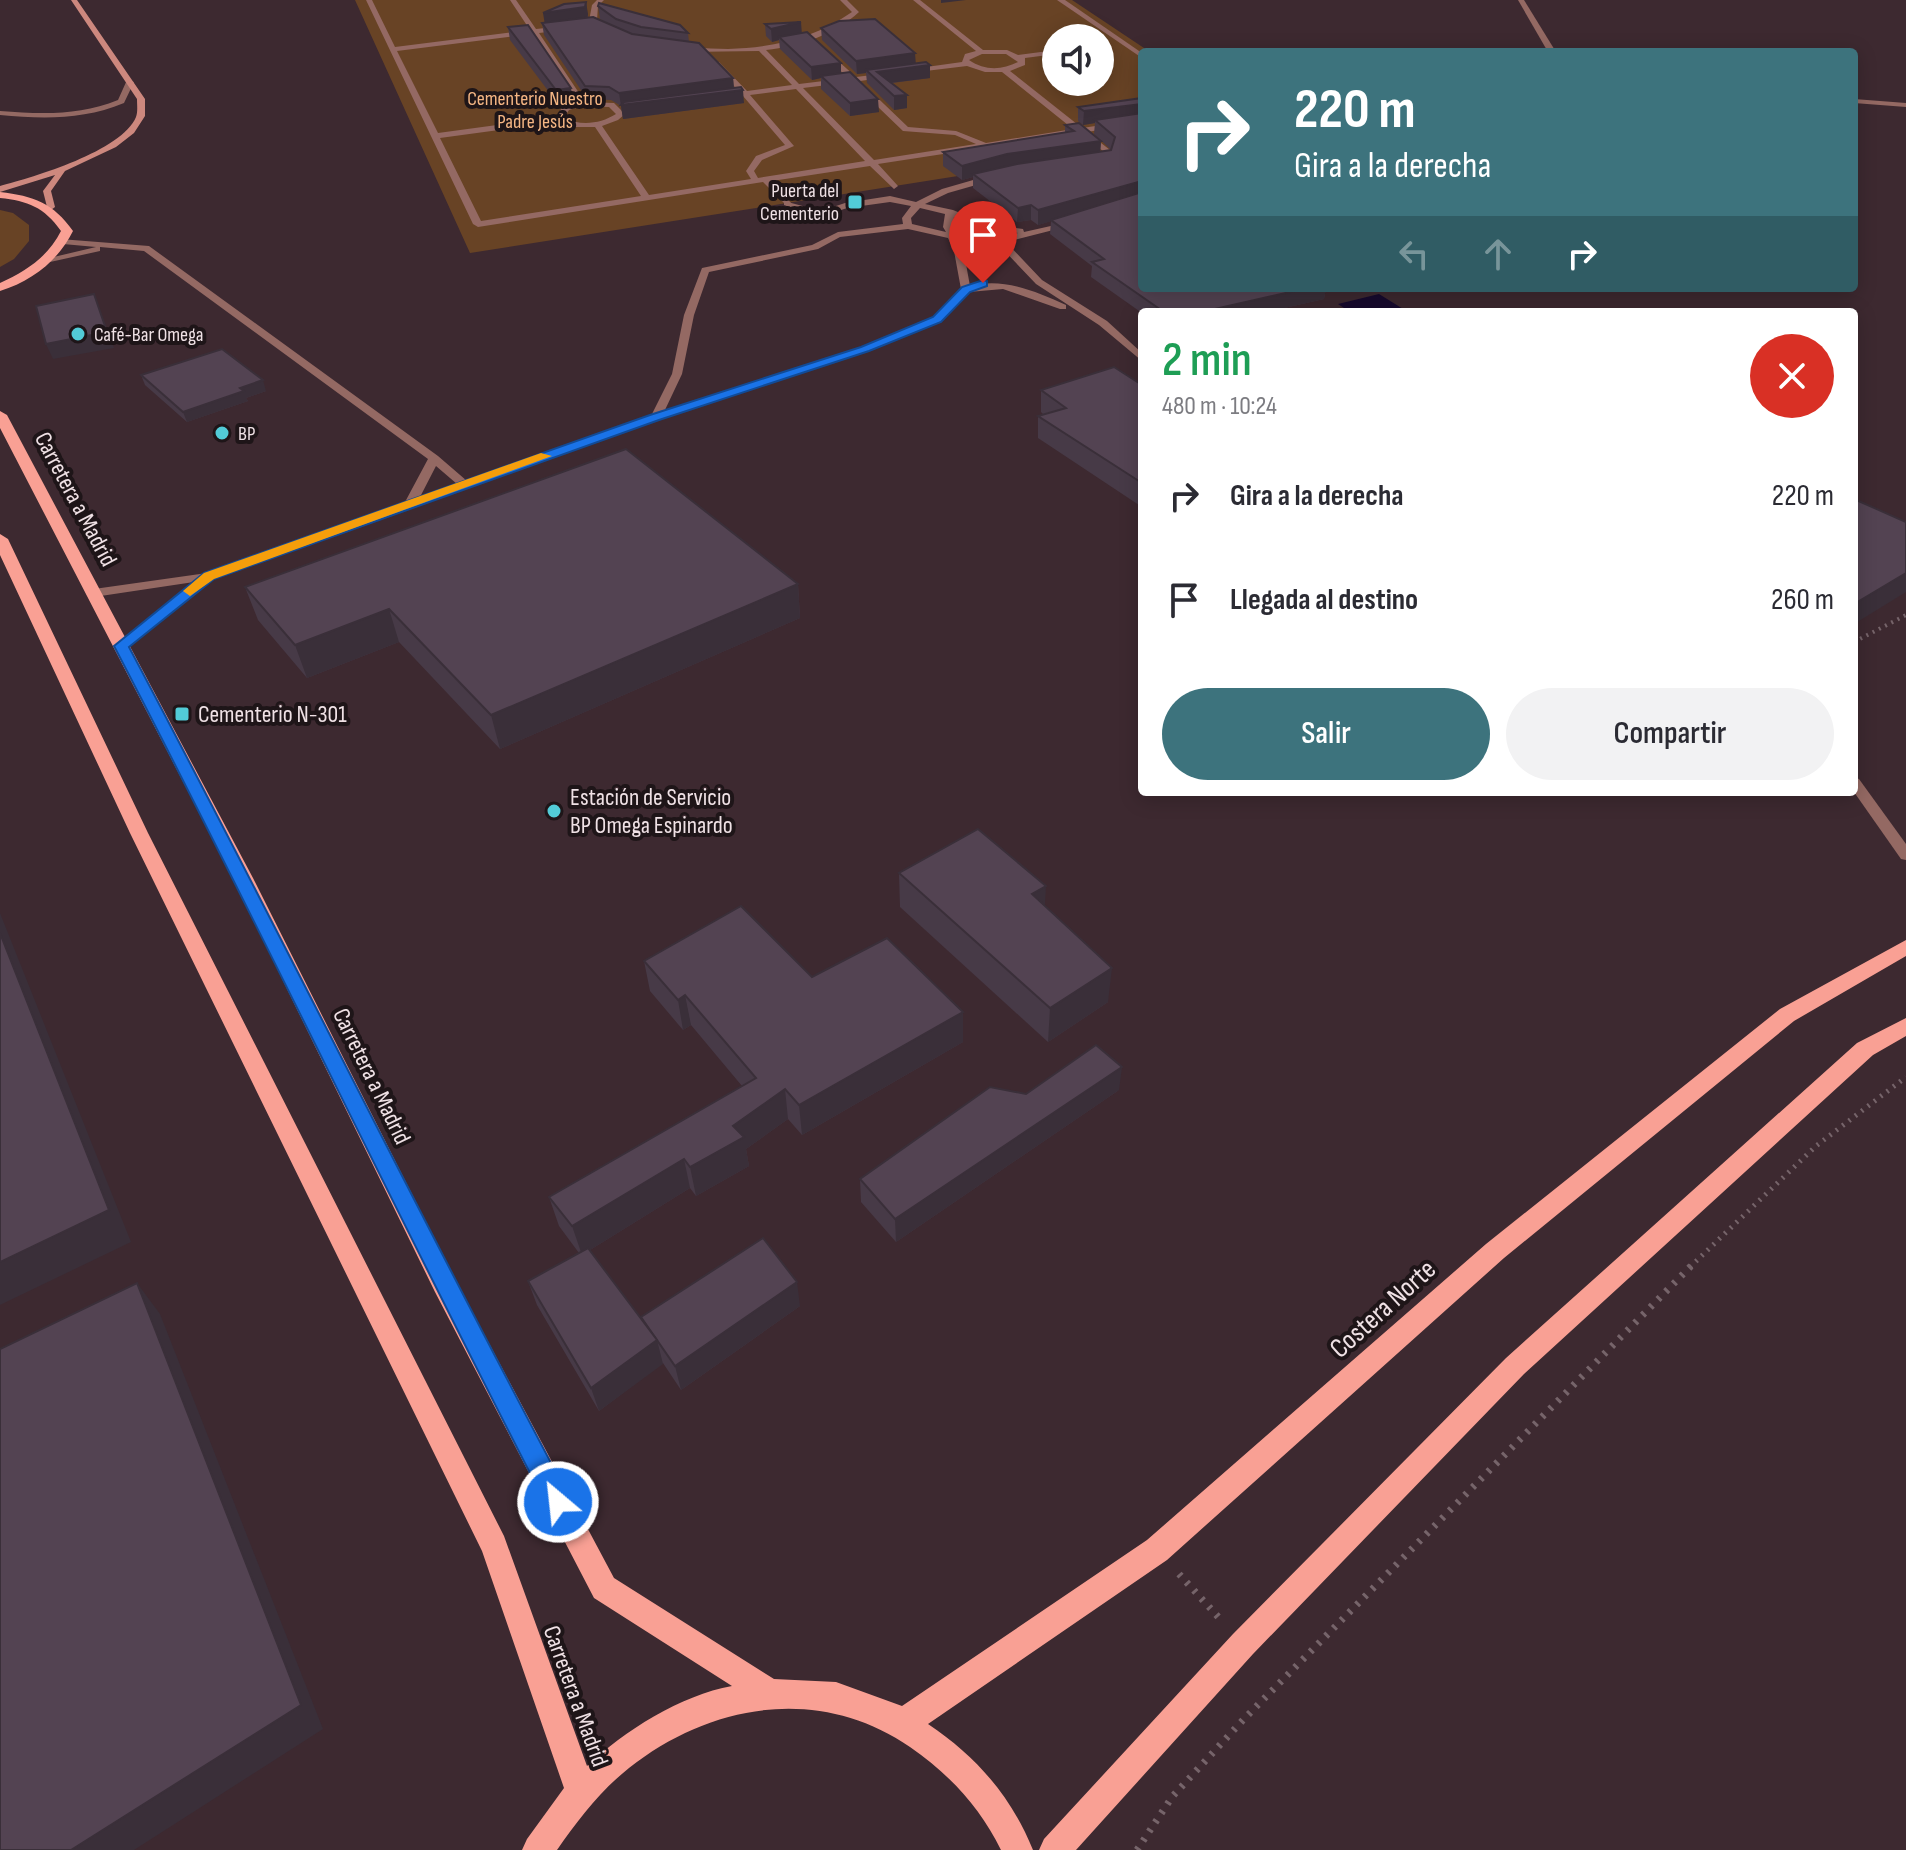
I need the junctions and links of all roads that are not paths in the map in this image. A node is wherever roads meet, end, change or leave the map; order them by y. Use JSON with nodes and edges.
{"nodes":[{"id":1,"x":74,"y":0,"type":"edge"},
{"id":2,"x":369,"y":0,"type":"edge"},
{"id":3,"x":513,"y":0,"type":"edge"},
{"id":4,"x":601,"y":0,"type":"edge"},
{"id":5,"x":843,"y":0,"type":"edge"},
{"id":6,"x":916,"y":0,"type":"edge"},
{"id":7,"x":1060,"y":0,"type":"edge"},
{"id":8,"x":1521,"y":0,"type":"edge"},
{"id":9,"x":595,"y":24,"type":"junction"},
{"id":10,"x":580,"y":26,"type":"edge"},
{"id":11,"x":565,"y":28,"type":"edge"},
{"id":12,"x":534,"y":32,"type":"junction"},
{"id":13,"x":613,"y":36,"type":"edge"},
{"id":14,"x":811,"y":38,"type":"junction"},
{"id":15,"x":1123,"y":43,"type":"junction"},
{"id":16,"x":1114,"y":44,"type":"edge"},
{"id":17,"x":674,"y":48,"type":"edge"},
{"id":18,"x":760,"y":48,"type":"junction"},
{"id":19,"x":1550,"y":48,"type":"edge"},
{"id":20,"x":393,"y":49,"type":"junction"},
{"id":21,"x":708,"y":51,"type":"junction"},
{"id":22,"x":981,"y":52,"type":"junction"},
{"id":23,"x":1138,"y":53,"type":"edge"},
{"id":24,"x":1042,"y":54,"type":"edge"},
{"id":25,"x":1019,"y":57,"type":"junction"},
{"id":26,"x":967,"y":64,"type":"junction"},
{"id":27,"x":1003,"y":69,"type":"junction"},
{"id":28,"x":854,"y":79,"type":"junction"},
{"id":29,"x":130,"y":82,"type":"junction"},
{"id":30,"x":797,"y":87,"type":"junction"},
{"id":31,"x":745,"y":94,"type":"junction"},
{"id":32,"x":714,"y":98,"type":"edge"},
{"id":33,"x":1858,"y":101,"type":"edge"},
{"id":34,"x":583,"y":104,"type":"junction"},
{"id":35,"x":1906,"y":105,"type":"edge"},
{"id":36,"x":636,"y":108,"type":"edge"},
{"id":37,"x":621,"y":111,"type":"junction"},
{"id":38,"x":0,"y":113,"type":"edge"},
{"id":39,"x":560,"y":119,"type":"junction"},
{"id":40,"x":1138,"y":122,"type":"edge"},
{"id":41,"x":597,"y":124,"type":"junction"},
{"id":42,"x":1079,"y":130,"type":"junction"},
{"id":43,"x":435,"y":136,"type":"junction"},
{"id":44,"x":985,"y":145,"type":"junction"},
{"id":45,"x":1094,"y":161,"type":"edge"},
{"id":46,"x":872,"y":163,"type":"junction"},
{"id":47,"x":880,"y":171,"type":"junction"},
{"id":48,"x":61,"y":172,"type":"junction"},
{"id":49,"x":1002,"y":175,"type":"edge"},
{"id":50,"x":760,"y":180,"type":"junction"},
{"id":51,"x":894,"y":186,"type":"dead end"},
{"id":52,"x":773,"y":188,"type":"junction"},
{"id":53,"x":0,"y":189,"type":"edge"},
{"id":54,"x":0,"y":195,"type":"edge"},
{"id":55,"x":647,"y":198,"type":"junction"},
{"id":56,"x":918,"y":204,"type":"junction"},
{"id":57,"x":51,"y":207,"type":"junction"},
{"id":58,"x":950,"y":212,"type":"junction"},
{"id":59,"x":821,"y":214,"type":"junction"},
{"id":60,"x":1080,"y":220,"type":"edge"},
{"id":61,"x":908,"y":226,"type":"junction"},
{"id":62,"x":1053,"y":228,"type":"junction"},
{"id":63,"x":830,"y":230,"type":"junction"},
{"id":64,"x":952,"y":236,"type":"junction"},
{"id":65,"x":63,"y":241,"type":"junction"},
{"id":66,"x":1000,"y":241,"type":"junction"},
{"id":67,"x":110,"y":245,"type":"junction"},
{"id":68,"x":959,"y":251,"type":"junction"},
{"id":69,"x":44,"y":262,"type":"junction"},
{"id":70,"x":0,"y":287,"type":"edge"},
{"id":71,"x":966,"y":290,"type":"junction"},
{"id":72,"x":1103,"y":323,"type":"junction"},
{"id":73,"x":1138,"y":354,"type":"edge"},
{"id":74,"x":0,"y":415,"type":"edge"},
{"id":75,"x":655,"y":418,"type":"junction"},
{"id":76,"x":434,"y":458,"type":"junction"},
{"id":77,"x":464,"y":484,"type":"junction"},
{"id":78,"x":411,"y":503,"type":"junction"},
{"id":79,"x":0,"y":539,"type":"edge"},
{"id":80,"x":209,"y":576,"type":"junction"},
{"id":81,"x":94,"y":593,"type":"junction"},
{"id":82,"x":121,"y":646,"type":"junction"},
{"id":83,"x":1858,"y":788,"type":"edge"},
{"id":84,"x":1906,"y":855,"type":"edge"},
{"id":85,"x":1906,"y":947,"type":"edge"},
{"id":86,"x":1906,"y":1026,"type":"edge"},
{"id":87,"x":769,"y":1693,"type":"junction"},
{"id":88,"x":903,"y":1723,"type":"junction"},
{"id":89,"x":581,"y":1792,"type":"junction"},
{"id":90,"x":538,"y":1850,"type":"edge"},
{"id":91,"x":1017,"y":1850,"type":"edge"},
{"id":92,"x":1055,"y":1850,"type":"edge"}],
"edges":[{"from":1,"to":29,"type":"street"},
{"from":2,"to":20,"type":"street"},
{"from":3,"to":12,"type":"street"},
{"from":4,"to":9,"type":"street"},
{"from":5,"to":14,"type":"street"},
{"from":6,"to":22,"type":"street"},
{"from":7,"to":15,"type":"street"},
{"from":8,"to":19,"type":"street"},
{"from":9,"to":10,"type":"street"},
{"from":9,"to":13,"type":"street"},
{"from":11,"to":12,"type":"street"},
{"from":12,"to":20,"type":"street"},
{"from":12,"to":34,"type":"street"},
{"from":14,"to":18,"type":"street"},
{"from":14,"to":28,"type":"street"},
{"from":15,"to":16,"type":"street"},
{"from":15,"to":23,"type":"street"},
{"from":17,"to":21,"type":"street"},
{"from":18,"to":21,"type":"street"},
{"from":18,"to":30,"type":"street"},
{"from":20,"to":43,"type":"street"},
{"from":21,"to":31,"type":"street"},
{"from":22,"to":25,"type":"street"},
{"from":22,"to":26,"type":"street"},
{"from":24,"to":25,"type":"street"},
{"from":25,"to":27,"type":"street"},
{"from":26,"to":27,"type":"street"},
{"from":26,"to":28,"type":"street"},
{"from":27,"to":42,"type":"street"},
{"from":28,"to":30,"type":"street"},
{"from":28,"to":44,"type":"street"},
{"from":29,"to":38,"type":"street"},
{"from":29,"to":48,"type":"street"},
{"from":30,"to":31,"type":"street"},
{"from":30,"to":46,"type":"street"},
{"from":31,"to":32,"type":"street"},
{"from":31,"to":50,"type":"street"},
{"from":33,"to":35,"type":"street"},
{"from":34,"to":37,"type":"street"},
{"from":34,"to":39,"type":"street"},
{"from":36,"to":37,"type":"street"},
{"from":37,"to":41,"type":"street"},
{"from":39,"to":41,"type":"street"},
{"from":39,"to":43,"type":"street"},
{"from":40,"to":42,"type":"street"},
{"from":41,"to":55,"type":"street"},
{"from":42,"to":44,"type":"street"},
{"from":42,"to":45,"type":"street"},
{"from":43,"to":55,"type":"street"},
{"from":44,"to":46,"type":"street"},
{"from":46,"to":47,"type":"street"},
{"from":46,"to":50,"type":"street"},
{"from":47,"to":51,"type":"street"},
{"from":47,"to":52,"type":"street"},
{"from":48,"to":53,"type":"street"},
{"from":48,"to":57,"type":"street"},
{"from":49,"to":56,"type":"street"},
{"from":50,"to":52,"type":"street"},
{"from":50,"to":55,"type":"street"},
{"from":52,"to":59,"type":"street"},
{"from":54,"to":57,"type":"main road"},
{"from":56,"to":58,"type":"street"},
{"from":56,"to":59,"type":"street"},
{"from":56,"to":61,"type":"street"},
{"from":57,"to":65,"type":"main road"},
{"from":58,"to":62,"type":"street"},
{"from":58,"to":64,"type":"street"},
{"from":59,"to":63,"type":"street"},
{"from":60,"to":62,"type":"street"},
{"from":61,"to":63,"type":"street"},
{"from":61,"to":64,"type":"street"},
{"from":62,"to":66,"type":"street"},
{"from":63,"to":75,"type":"street"},
{"from":64,"to":68,"type":"street"},
{"from":65,"to":67,"type":"street"},
{"from":65,"to":69,"type":"main road"},
{"from":66,"to":68,"type":"street"},
{"from":66,"to":72,"type":"street"},
{"from":67,"to":69,"type":"street"},
{"from":67,"to":76,"type":"street"},
{"from":68,"to":71,"type":"street"},
{"from":69,"to":70,"type":"main road"},
{"from":71,"to":72,"type":"street"},
{"from":71,"to":75,"type":"street"},
{"from":72,"to":73,"type":"street"},
{"from":74,"to":81,"type":"main road","name":"Carretera a Madrid"},
{"from":75,"to":77,"type":"street"},
{"from":76,"to":77,"type":"street"},
{"from":76,"to":78,"type":"street"},
{"from":77,"to":78,"type":"street"},
{"from":78,"to":80,"type":"street"},
{"from":79,"to":89,"type":"main road","name":"Carretera a Madrid"},
{"from":80,"to":81,"type":"street"},
{"from":80,"to":82,"type":"street"},
{"from":81,"to":82,"type":"main road","name":"Carretera a Madrid"},
{"from":82,"to":87,"type":"main road","name":"Carretera a Madrid"},
{"from":83,"to":84,"type":"street"},
{"from":85,"to":88,"type":"main road","name":"Costera Norte"},
{"from":86,"to":92,"type":"main road"},
{"from":87,"to":88,"type":"main road"},
{"from":87,"to":89,"type":"main road"},
{"from":88,"to":91,"type":"main road"},
{"from":89,"to":90,"type":"main road"}]}
